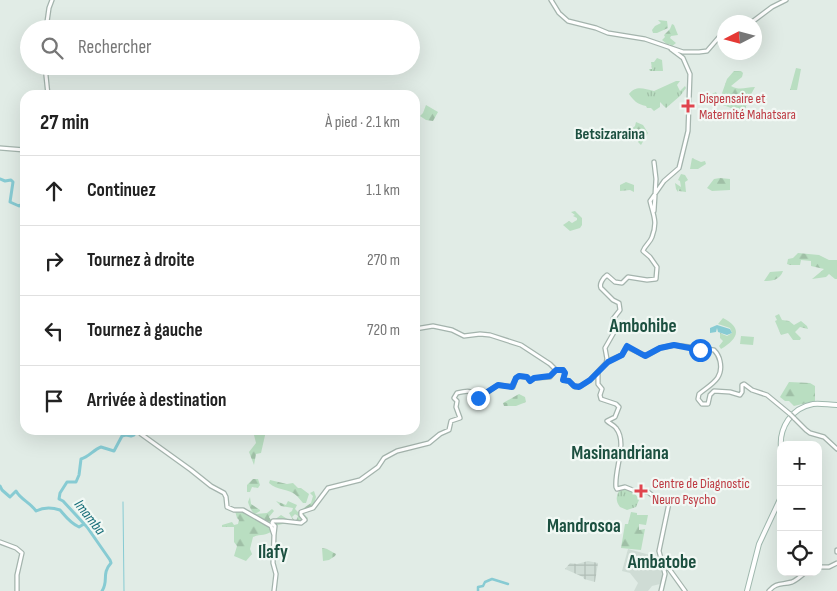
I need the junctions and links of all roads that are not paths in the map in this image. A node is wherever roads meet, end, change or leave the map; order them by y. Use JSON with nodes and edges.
{"nodes":[{"id":1,"x":52,"y":0,"type":"edge"},
{"id":2,"x":551,"y":0,"type":"edge"},
{"id":3,"x":786,"y":0,"type":"edge"},
{"id":4,"x":762,"y":15,"type":"edge"},
{"id":5,"x":47,"y":20,"type":"edge"},
{"id":6,"x":717,"y":40,"type":"edge"},
{"id":7,"x":671,"y":49,"type":"junction"},
{"id":8,"x":46,"y":75,"type":"edge"},
{"id":9,"x":47,"y":90,"type":"edge"},
{"id":10,"x":0,"y":148,"type":"edge"},
{"id":11,"x":20,"y":150,"type":"edge"},
{"id":12,"x":654,"y":162,"type":"dead end"},
{"id":13,"x":656,"y":192,"type":"junction"},
{"id":14,"x":420,"y":328,"type":"edge"},
{"id":15,"x":605,"y":364,"type":"junction"},
{"id":16,"x":556,"y":370,"type":"junction"},
{"id":17,"x":598,"y":372,"type":"junction"},
{"id":18,"x":837,"y":406,"type":"edge"},
{"id":19,"x":142,"y":435,"type":"edge"},
{"id":20,"x":782,"y":441,"type":"edge"},
{"id":21,"x":837,"y":449,"type":"edge"},
{"id":22,"x":777,"y":508,"type":"edge"},
{"id":23,"x":274,"y":535,"type":"junction"},
{"id":24,"x":0,"y":542,"type":"edge"},
{"id":25,"x":662,"y":561,"type":"junction"},
{"id":26,"x":837,"y":563,"type":"edge"},
{"id":27,"x":822,"y":567,"type":"edge"},
{"id":28,"x":800,"y":576,"type":"edge"},
{"id":29,"x":17,"y":591,"type":"edge"},
{"id":30,"x":274,"y":591,"type":"edge"},
{"id":31,"x":661,"y":591,"type":"edge"},
{"id":32,"x":685,"y":591,"type":"edge"},
{"id":33,"x":748,"y":591,"type":"edge"},
{"id":34,"x":769,"y":591,"type":"edge"}],
"edges":[{"from":1,"to":5,"type":"street"},
{"from":2,"to":7,"type":"street"},
{"from":3,"to":4,"type":"street"},
{"from":6,"to":7,"type":"street"},
{"from":7,"to":13,"type":"street"},
{"from":8,"to":9,"type":"street"},
{"from":10,"to":11,"type":"street"},
{"from":12,"to":13,"type":"street"},
{"from":13,"to":15,"type":"street"},
{"from":14,"to":16,"type":"street"},
{"from":15,"to":17,"type":"street"},
{"from":15,"to":21,"type":"street","bridge":true},
{"from":16,"to":17,"type":"street"},
{"from":16,"to":23,"type":"street"},
{"from":17,"to":25,"type":"street"},
{"from":18,"to":20,"type":"main road"},
{"from":19,"to":23,"type":"street"},
{"from":22,"to":33,"type":"main road"},
{"from":23,"to":30,"type":"street"},
{"from":24,"to":29,"type":"street"},
{"from":25,"to":31,"type":"street"},
{"from":25,"to":32,"type":"street"},
{"from":26,"to":27,"type":"street"},
{"from":28,"to":34,"type":"street"}]}
